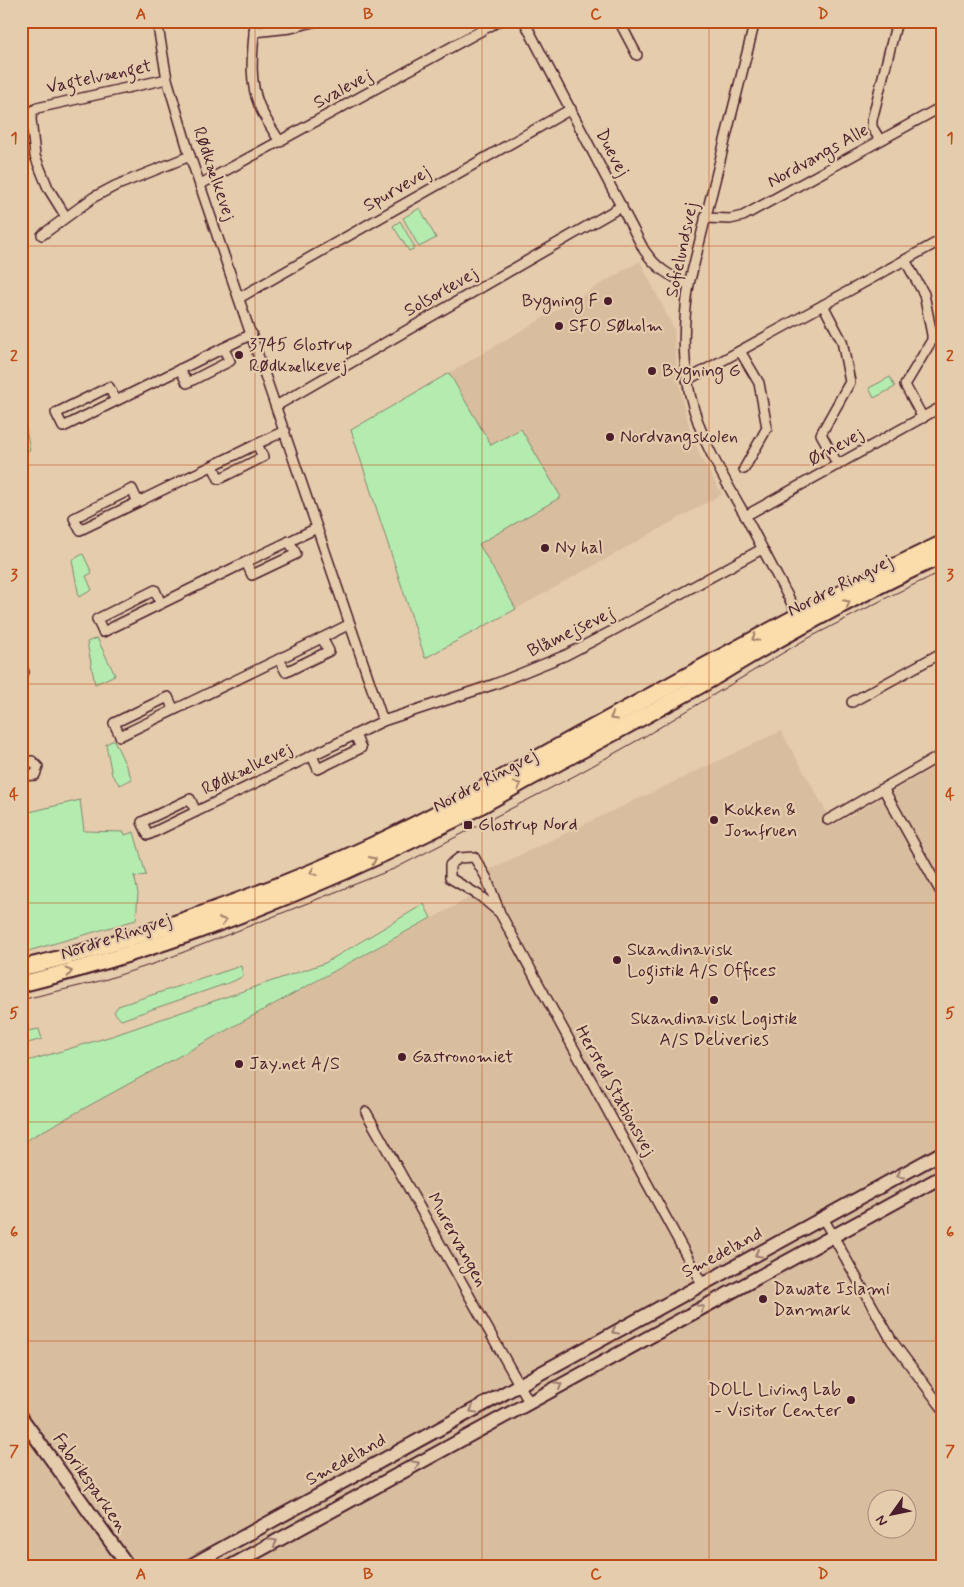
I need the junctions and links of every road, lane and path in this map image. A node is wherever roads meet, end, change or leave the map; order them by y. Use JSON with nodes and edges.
{"nodes":[{"id":1,"x":157,"y":21,"type":"edge"},
{"id":2,"x":255,"y":21,"type":"edge"},
{"id":3,"x":316,"y":21,"type":"edge"},
{"id":4,"x":499,"y":21,"type":"edge"},
{"id":5,"x":524,"y":21,"type":"edge"},
{"id":6,"x":619,"y":21,"type":"edge"},
{"id":7,"x":755,"y":21,"type":"edge"},
{"id":8,"x":897,"y":21,"type":"edge"},
{"id":9,"x":254,"y":32,"type":"junction"},
{"id":10,"x":638,"y":55,"type":"dead end"},
{"id":11,"x":168,"y":79,"type":"junction"},
{"id":12,"x":943,"y":106,"type":"edge"},
{"id":13,"x":571,"y":109,"type":"junction"},
{"id":14,"x":880,"y":140,"type":"junction"},
{"id":15,"x":280,"y":142,"type":"junction"},
{"id":16,"x":190,"y":156,"type":"junction"},
{"id":17,"x":201,"y":184,"type":"junction"},
{"id":18,"x":622,"y":206,"type":"junction"},
{"id":19,"x":66,"y":217,"type":"junction"},
{"id":20,"x":705,"y":218,"type":"junction"},
{"id":21,"x":42,"y":235,"type":"dead end"},
{"id":22,"x":943,"y":239,"type":"edge"},
{"id":23,"x":905,"y":260,"type":"junction"},
{"id":24,"x":689,"y":284,"type":"junction"},
{"id":25,"x":239,"y":298,"type":"junction"},
{"id":26,"x":823,"y":305,"type":"junction"},
{"id":27,"x":252,"y":334,"type":"junction"},
{"id":28,"x":223,"y":348,"type":"junction"},
{"id":29,"x":740,"y":351,"type":"junction"},
{"id":30,"x":180,"y":369,"type":"junction"},
{"id":31,"x":687,"y":380,"type":"junction"},
{"id":32,"x":116,"y":401,"type":"junction"},
{"id":33,"x":276,"y":406,"type":"junction"},
{"id":34,"x":943,"y":406,"type":"edge"},
{"id":35,"x":923,"y":418,"type":"junction"},
{"id":36,"x":285,"y":430,"type":"junction"},
{"id":37,"x":257,"y":444,"type":"junction"},
{"id":38,"x":838,"y":465,"type":"junction"},
{"id":39,"x":213,"y":466,"type":"junction"},
{"id":40,"x":744,"y":469,"type":"dead end"},
{"id":41,"x":138,"y":502,"type":"junction"},
{"id":42,"x":745,"y":516,"type":"junction"},
{"id":43,"x":317,"y":528,"type":"junction"},
{"id":44,"x":289,"y":541,"type":"junction"},
{"id":45,"x":943,"y":543,"type":"edge"},
{"id":46,"x":762,"y":549,"type":"junction"},
{"id":47,"x":943,"y":555,"type":"edge"},
{"id":48,"x":246,"y":562,"type":"junction"},
{"id":49,"x":161,"y":604,"type":"junction"},
{"id":50,"x":798,"y":615,"type":"junction"},
{"id":51,"x":350,"y":624,"type":"junction"},
{"id":52,"x":322,"y":638,"type":"junction"},
{"id":53,"x":943,"y":652,"type":"edge"},
{"id":54,"x":280,"y":659,"type":"junction"},
{"id":55,"x":21,"y":665,"type":"edge"},
{"id":56,"x":21,"y":676,"type":"edge"},
{"id":57,"x":852,"y":702,"type":"dead end"},
{"id":58,"x":174,"y":710,"type":"junction"},
{"id":59,"x":383,"y":721,"type":"junction"},
{"id":60,"x":355,"y":735,"type":"junction"},
{"id":61,"x":943,"y":754,"type":"edge"},
{"id":62,"x":312,"y":756,"type":"junction"},
{"id":63,"x":21,"y":763,"type":"edge"},
{"id":64,"x":21,"y":776,"type":"edge"},
{"id":65,"x":883,"y":788,"type":"junction"},
{"id":66,"x":196,"y":812,"type":"junction"},
{"id":67,"x":828,"y":820,"type":"dead end"},
{"id":68,"x":943,"y":896,"type":"edge"},
{"id":69,"x":500,"y":913,"type":"junction"},
{"id":70,"x":21,"y":968,"type":"edge"},
{"id":71,"x":21,"y":984,"type":"edge"},
{"id":72,"x":366,"y":1112,"type":"dead end"},
{"id":73,"x":943,"y":1152,"type":"edge"},
{"id":74,"x":943,"y":1176,"type":"edge"},
{"id":75,"x":823,"y":1218,"type":"junction"},
{"id":76,"x":832,"y":1236,"type":"junction"},
{"id":77,"x":702,"y":1284,"type":"junction"},
{"id":78,"x":674,"y":1299,"type":"junction"},
{"id":79,"x":684,"y":1317,"type":"junction"},
{"id":80,"x":519,"y":1384,"type":"junction"},
{"id":81,"x":528,"y":1402,"type":"junction"},
{"id":82,"x":943,"y":1409,"type":"edge"},
{"id":83,"x":22,"y":1419,"type":"edge"},
{"id":84,"x":128,"y":1566,"type":"edge"},
{"id":85,"x":190,"y":1566,"type":"edge"},
{"id":86,"x":231,"y":1566,"type":"edge"}],
"edges":[{"from":1,"to":11,"type":"street","name":"Rødkælkevej"},
{"from":2,"to":9,"type":"street"},
{"from":3,"to":9,"type":"street"},
{"from":4,"to":15,"type":"street","name":"Svalevej"},
{"from":5,"to":13,"type":"street","name":"Duevej"},
{"from":6,"to":10,"type":"street"},
{"from":7,"to":20,"type":"street","name":"Sofielundsvej"},
{"from":8,"to":14,"type":"street"},
{"from":9,"to":15,"type":"street"},
{"from":11,"to":16,"type":"street","name":"Rødkælkevej"},
{"from":11,"to":19,"type":"street","name":"Vagtelvænget"},
{"from":12,"to":14,"type":"street","name":"Nordvangs Alle"},
{"from":13,"to":18,"type":"street","name":"Duevej"},
{"from":13,"to":25,"type":"street","name":"Spurvevej"},
{"from":14,"to":20,"type":"street","name":"Nordvangs Alle"},
{"from":15,"to":17,"type":"street","name":"Svalevej"},
{"from":16,"to":17,"type":"street","name":"Rødkælkevej"},
{"from":16,"to":19,"type":"street"},
{"from":17,"to":25,"type":"street","name":"Rødkælkevej"},
{"from":18,"to":24,"type":"street","name":"Duevej"},
{"from":18,"to":33,"type":"street","name":"Solsortevej"},
{"from":19,"to":21,"type":"street"},
{"from":20,"to":24,"type":"street","name":"Sofielundsvej"},
{"from":22,"to":23,"type":"street"},
{"from":23,"to":26,"type":"street"},
{"from":23,"to":35,"type":"street"},
{"from":24,"to":31,"type":"street","name":"Sofielundsvej"},
{"from":25,"to":27,"type":"street","name":"Rødkælkevej"},
{"from":26,"to":29,"type":"street"},
{"from":26,"to":38,"type":"street"},
{"from":27,"to":28,"type":"street"},
{"from":27,"to":33,"type":"street","name":"Rødkælkevej"},
{"from":28,"to":30,"type":"street"},
{"from":28,"to":30,"type":"street"},
{"from":29,"to":31,"type":"street"},
{"from":29,"to":40,"type":"street"},
{"from":30,"to":32,"type":"street"},
{"from":31,"to":42,"type":"street","name":"Sofielundsvej"},
{"from":32,"to":32,"type":"street"},
{"from":33,"to":36,"type":"street","name":"Rødkælkevej"},
{"from":34,"to":35,"type":"street","name":"Ørnevej"},
{"from":35,"to":38,"type":"street","name":"Ørnevej"},
{"from":36,"to":37,"type":"street"},
{"from":36,"to":43,"type":"street","name":"Rødkælkevej"},
{"from":37,"to":39,"type":"street"},
{"from":37,"to":39,"type":"street"},
{"from":38,"to":42,"type":"street","name":"Ørnevej"},
{"from":39,"to":41,"type":"street"},
{"from":41,"to":41,"type":"street"},
{"from":42,"to":46,"type":"street","name":"Sofielundsvej"},
{"from":43,"to":44,"type":"street"},
{"from":43,"to":51,"type":"street","name":"Rødkælkevej"},
{"from":44,"to":48,"type":"street"},
{"from":44,"to":48,"type":"street"},
{"from":45,"to":50,"type":"main road","name":"Nordre Ringvej"},
{"from":46,"to":50,"type":"street","name":"Sofielundsvej"},
{"from":46,"to":59,"type":"street","name":"Blåmejsevej"},
{"from":71,"to":47,"type":"main road","name":"Nordre Ringvej","one_way":true},
{"from":48,"to":49,"type":"street"},
{"from":49,"to":49,"type":"street"},
{"from":50,"to":70,"type":"main road","name":"Nordre Ringvej","one_way":true},
{"from":51,"to":52,"type":"street"},
{"from":51,"to":59,"type":"street","name":"Rødkælkevej"},
{"from":52,"to":54,"type":"street"},
{"from":52,"to":54,"type":"street"},
{"from":53,"to":57,"type":"street"},
{"from":54,"to":58,"type":"street"},
{"from":55,"to":56,"type":"street"},
{"from":58,"to":58,"type":"street"},
{"from":59,"to":60,"type":"street","name":"Rødkælkevej"},
{"from":60,"to":62,"type":"street","name":"Rødkælkevej"},
{"from":60,"to":62,"type":"street","name":"Rødkælkevej"},
{"from":61,"to":65,"type":"street"},
{"from":62,"to":66,"type":"street","name":"Rødkælkevej"},
{"from":63,"to":64,"type":"street"},
{"from":65,"to":67,"type":"street"},
{"from":65,"to":68,"type":"street"},
{"from":66,"to":66,"type":"street","name":"Rødkælkevej"},
{"from":69,"to":69,"type":"street","name":"Hersted Stationsvej"},
{"from":69,"to":77,"type":"street","name":"Hersted Stationsvej"},
{"from":72,"to":80,"type":"street","name":"Murervangen"},
{"from":73,"to":75,"type":"street","name":"Smedeland","one_way":true},
{"from":74,"to":76,"type":"street"},
{"from":75,"to":76,"type":"street"},
{"from":75,"to":77,"type":"street","name":"Smedeland","one_way":true},
{"from":79,"to":76,"type":"street","one_way":true},
{"from":76,"to":82,"type":"street"},
{"from":77,"to":78,"type":"street","name":"Smedeland"},
{"from":78,"to":79,"type":"street"},
{"from":78,"to":80,"type":"street","name":"Smedeland","one_way":true},
{"from":81,"to":79,"type":"street","one_way":true},
{"from":80,"to":81,"type":"street"},
{"from":80,"to":85,"type":"street","name":"Smedeland","one_way":true},
{"from":86,"to":81,"type":"street","one_way":true},
{"from":83,"to":84,"type":"street","name":"Fabriksparken"}]}
